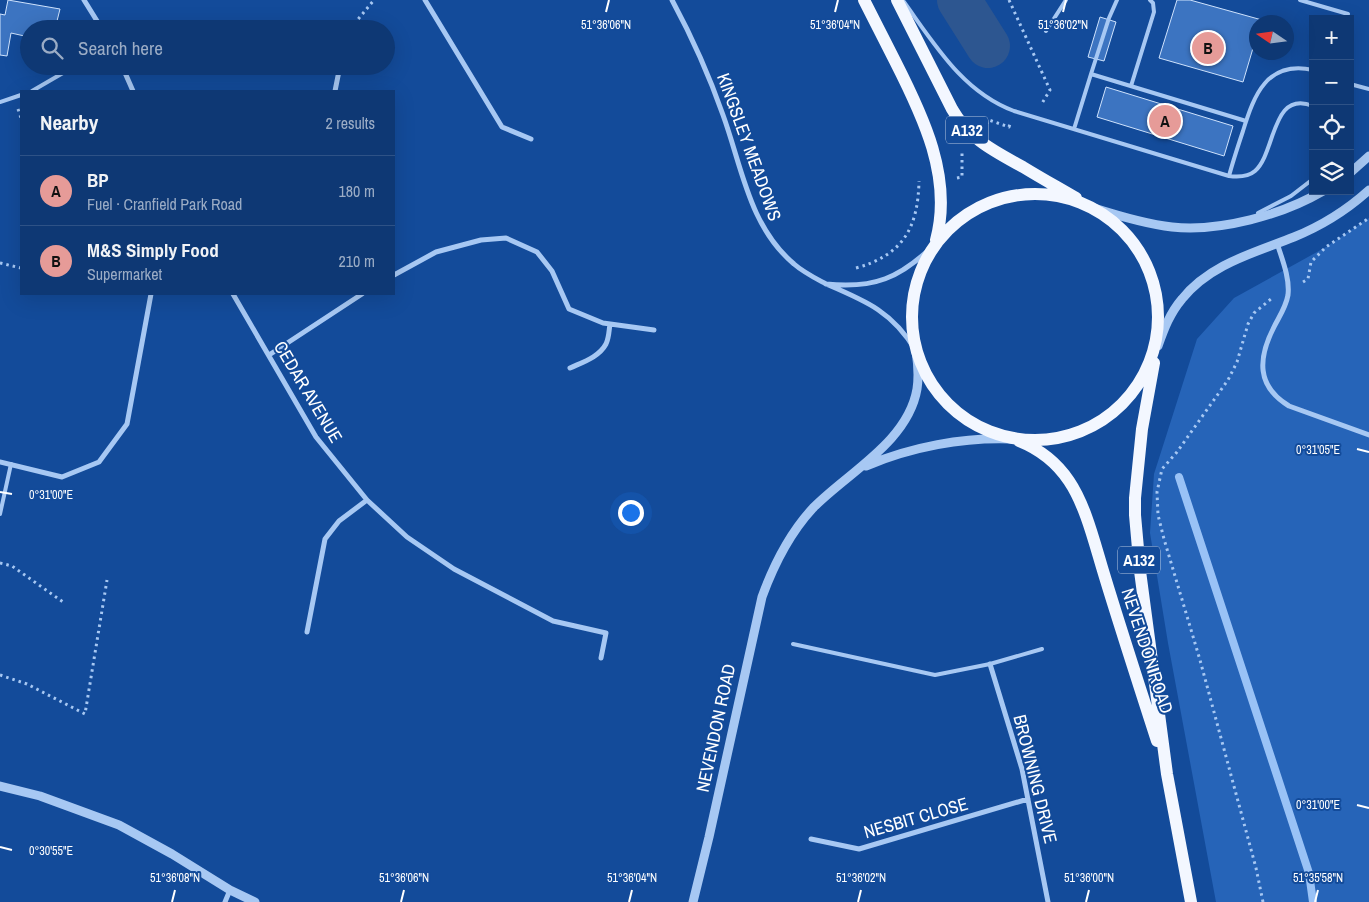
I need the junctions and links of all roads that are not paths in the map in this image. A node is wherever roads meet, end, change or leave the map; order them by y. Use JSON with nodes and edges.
{"nodes":[{"id":1,"x":84,"y":0,"type":"edge"},
{"id":2,"x":425,"y":0,"type":"edge"},
{"id":3,"x":672,"y":0,"type":"edge"},
{"id":4,"x":864,"y":0,"type":"edge"},
{"id":5,"x":897,"y":0,"type":"edge"},
{"id":6,"x":903,"y":0,"type":"edge"},
{"id":7,"x":1066,"y":0,"type":"edge"},
{"id":8,"x":1117,"y":0,"type":"edge"},
{"id":9,"x":1300,"y":0,"type":"edge"},
{"id":10,"x":1152,"y":2,"type":"edge"},
{"id":11,"x":1348,"y":14,"type":"dead end"},
{"id":12,"x":96,"y":20,"type":"edge"},
{"id":13,"x":1046,"y":30,"type":"dead end"},
{"id":14,"x":1309,"y":69,"type":"edge"},
{"id":15,"x":1091,"y":74,"type":"junction"},
{"id":16,"x":60,"y":75,"type":"edge"},
{"id":17,"x":126,"y":75,"type":"edge"},
{"id":18,"x":338,"y":75,"type":"edge"},
{"id":19,"x":1354,"y":85,"type":"edge"},
{"id":20,"x":1131,"y":86,"type":"junction"},
{"id":21,"x":1369,"y":89,"type":"edge"},
{"id":22,"x":34,"y":90,"type":"edge"},
{"id":23,"x":133,"y":90,"type":"edge"},
{"id":24,"x":335,"y":90,"type":"edge"},
{"id":25,"x":20,"y":95,"type":"edge"},
{"id":26,"x":0,"y":102,"type":"edge"},
{"id":27,"x":1309,"y":105,"type":"edge"},
{"id":28,"x":1246,"y":121,"type":"junction"},
{"id":29,"x":1074,"y":129,"type":"junction"},
{"id":30,"x":531,"y":139,"type":"dead end"},
{"id":31,"x":1369,"y":156,"type":"edge"},
{"id":32,"x":1354,"y":169,"type":"edge"},
{"id":33,"x":1229,"y":176,"type":"junction"},
{"id":34,"x":1309,"y":182,"type":"edge"},
{"id":35,"x":1369,"y":190,"type":"edge"},
{"id":36,"x":1315,"y":195,"type":"edge"},
{"id":37,"x":1094,"y":208,"type":"junction"},
{"id":38,"x":1220,"y":225,"type":"junction"},
{"id":39,"x":1277,"y":243,"type":"junction"},
{"id":40,"x":934,"y":245,"type":"junction"},
{"id":41,"x":395,"y":274,"type":"edge"},
{"id":42,"x":826,"y":284,"type":"junction"},
{"id":43,"x":151,"y":295,"type":"edge"},
{"id":44,"x":234,"y":295,"type":"edge"},
{"id":45,"x":360,"y":295,"type":"edge"},
{"id":46,"x":610,"y":324,"type":"junction"},
{"id":47,"x":654,"y":330,"type":"dead end"},
{"id":48,"x":1158,"y":346,"type":"junction"},
{"id":49,"x":916,"y":351,"type":"junction"},
{"id":50,"x":269,"y":355,"type":"junction"},
{"id":51,"x":570,"y":368,"type":"dead end"},
{"id":52,"x":1369,"y":435,"type":"edge"},
{"id":53,"x":1012,"y":439,"type":"junction"},
{"id":54,"x":0,"y":462,"type":"edge"},
{"id":55,"x":11,"y":464,"type":"junction"},
{"id":56,"x":854,"y":473,"type":"junction"},
{"id":57,"x":366,"y":500,"type":"junction"},
{"id":58,"x":0,"y":514,"type":"edge"},
{"id":59,"x":307,"y":632,"type":"dead end"},
{"id":60,"x":793,"y":644,"type":"dead end"},
{"id":61,"x":1042,"y":649,"type":"dead end"},
{"id":62,"x":602,"y":658,"type":"dead end"},
{"id":63,"x":990,"y":664,"type":"junction"},
{"id":64,"x":1167,"y":774,"type":"junction"},
{"id":65,"x":0,"y":786,"type":"edge"},
{"id":66,"x":1028,"y":799,"type":"junction"},
{"id":67,"x":811,"y":839,"type":"dead end"},
{"id":68,"x":230,"y":890,"type":"junction"},
{"id":69,"x":224,"y":902,"type":"edge"},
{"id":70,"x":255,"y":902,"type":"edge"},
{"id":71,"x":693,"y":902,"type":"edge"},
{"id":72,"x":1048,"y":902,"type":"edge"},
{"id":73,"x":1191,"y":902,"type":"edge"}],
"edges":[{"from":1,"to":12,"type":"street"},
{"from":2,"to":30,"type":"street"},
{"from":3,"to":42,"type":"street","name":"KINGSLEY MEADOWS"},
{"from":4,"to":40,"type":"main road","number":"A132"},
{"from":5,"to":37,"type":"main road","number":"A132"},
{"from":6,"to":29,"type":"lane"},
{"from":7,"to":13,"type":"lane"},
{"from":8,"to":15,"type":"lane"},
{"from":9,"to":11,"type":"lane"},
{"from":10,"to":20,"type":"lane"},
{"from":14,"to":28,"type":"lane"},
{"from":15,"to":20,"type":"lane"},
{"from":15,"to":29,"type":"lane"},
{"from":16,"to":22,"type":"lane"},
{"from":17,"to":23,"type":"street"},
{"from":18,"to":24,"type":"street"},
{"from":19,"to":21,"type":"lane"},
{"from":20,"to":28,"type":"lane"},
{"from":25,"to":26,"type":"lane"},
{"from":27,"to":33,"type":"lane"},
{"from":28,"to":33,"type":"lane"},
{"from":29,"to":33,"type":"lane"},
{"from":31,"to":32,"type":"street"},
{"from":34,"to":38,"type":"lane"},
{"from":35,"to":39,"type":"street"},
{"from":36,"to":38,"type":"street"},
{"from":37,"to":38,"type":"street"},
{"from":37,"to":40,"type":"main road","number":"A132"},
{"from":37,"to":48,"type":"main road","number":"A132"},
{"from":39,"to":48,"type":"street"},
{"from":39,"to":52,"type":"street"},
{"from":40,"to":42,"type":"street","name":"KINGSLEY MEADOWS"},
{"from":40,"to":49,"type":"main road","number":"A132"},
{"from":41,"to":46,"type":"street"},
{"from":42,"to":49,"type":"street","name":"KINGSLEY MEADOWS"},
{"from":43,"to":55,"type":"street"},
{"from":44,"to":50,"type":"street","name":"CEDAR AVENUE"},
{"from":45,"to":50,"type":"street"},
{"from":46,"to":47,"type":"street"},
{"from":46,"to":51,"type":"street"},
{"from":48,"to":53,"type":"main road","number":"A132"},
{"from":48,"to":64,"type":"main road","name":"NEVENDON ROAD","number":"A132"},
{"from":49,"to":53,"type":"main road","number":"A132"},
{"from":49,"to":56,"type":"street","name":"NEVENDON ROAD"},
{"from":50,"to":57,"type":"street","name":"CEDAR AVENUE"},
{"from":53,"to":56,"type":"street","name":"NEVENDON ROAD"},
{"from":53,"to":64,"type":"main road","name":"NEVENDON ROAD","number":"A132"},
{"from":54,"to":55,"type":"street"},
{"from":55,"to":58,"type":"lane"},
{"from":56,"to":71,"type":"street","name":"NEVENDON ROAD"},
{"from":57,"to":59,"type":"street"},
{"from":57,"to":62,"type":"street","name":"CEDAR AVENUE"},
{"from":60,"to":63,"type":"lane"},
{"from":61,"to":63,"type":"lane"},
{"from":63,"to":66,"type":"street","name":"BROWNING DRIVE"},
{"from":64,"to":73,"type":"main road","name":"NEVENDON ROAD","number":"A132"},
{"from":65,"to":68,"type":"street"},
{"from":66,"to":67,"type":"street","name":"NESBIT CLOSE"},
{"from":66,"to":72,"type":"street","name":"BROWNING DRIVE"},
{"from":68,"to":69,"type":"street"},
{"from":68,"to":70,"type":"street"}]}
